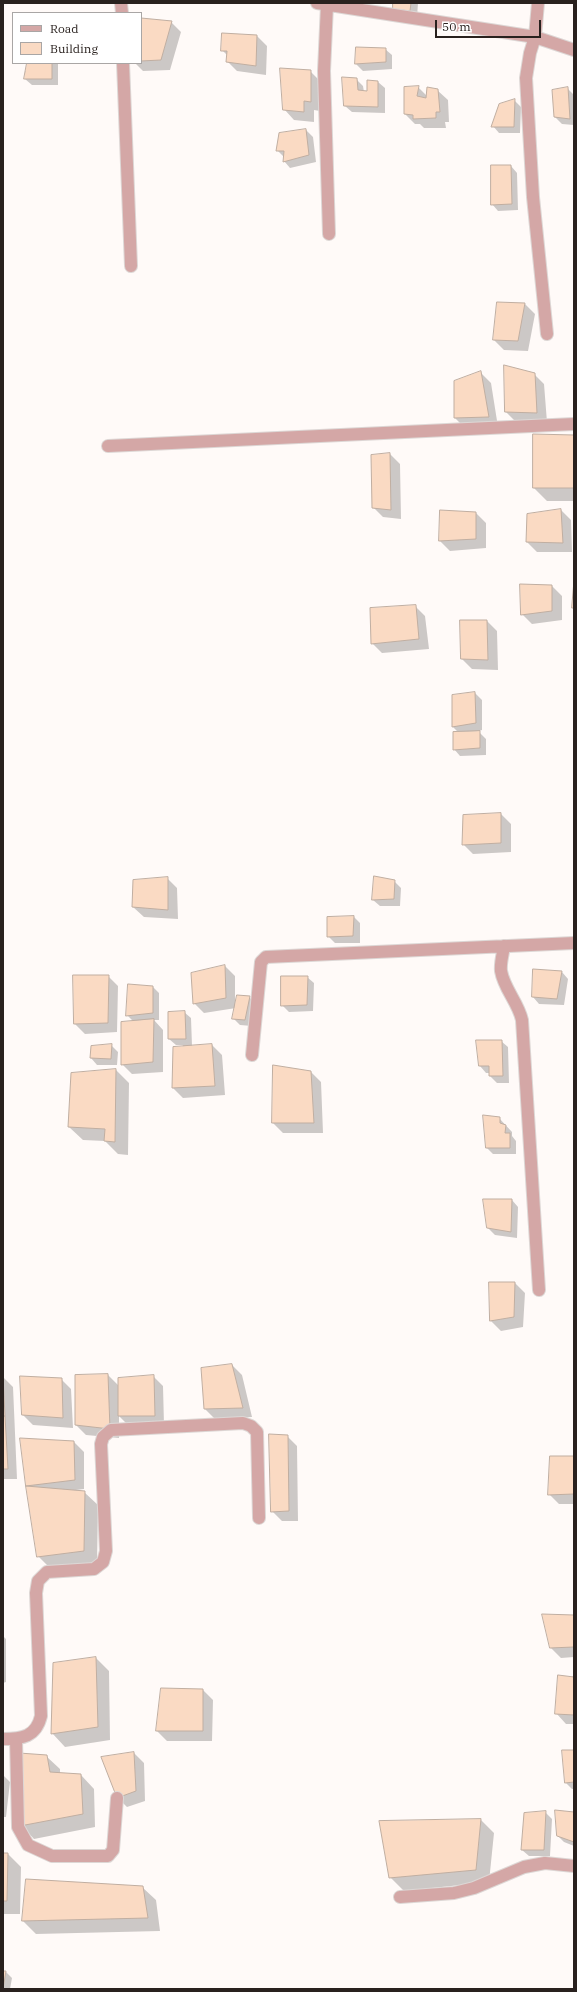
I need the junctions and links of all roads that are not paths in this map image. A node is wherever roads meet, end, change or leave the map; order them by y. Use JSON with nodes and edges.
{"nodes":[{"id":1,"x":538,"y":3,"type":"edge"},
{"id":2,"x":322,"y":4,"type":"edge"},
{"id":3,"x":535,"y":37,"type":"junction"},
{"id":4,"x":574,"y":50,"type":"edge"},
{"id":5,"x":124,"y":64,"type":"edge"},
{"id":6,"x":329,"y":234,"type":"dead end"},
{"id":7,"x":131,"y":266,"type":"dead end"},
{"id":8,"x":547,"y":334,"type":"dead end"},
{"id":9,"x":574,"y":424,"type":"edge"},
{"id":10,"x":108,"y":446,"type":"dead end"},
{"id":11,"x":574,"y":943,"type":"edge"},
{"id":12,"x":504,"y":946,"type":"junction"},
{"id":13,"x":252,"y":1055,"type":"dead end"},
{"id":14,"x":539,"y":1290,"type":"dead end"},
{"id":15,"x":259,"y":1518,"type":"dead end"},
{"id":16,"x":3,"y":1739,"type":"edge"},
{"id":17,"x":16,"y":1739,"type":"junction"},
{"id":18,"x":117,"y":1798,"type":"dead end"},
{"id":19,"x":574,"y":1866,"type":"edge"},
{"id":20,"x":400,"y":1897,"type":"dead end"}],
"edges":[{"from":1,"to":3,"type":"street"},
{"from":2,"to":3,"type":"street"},
{"from":2,"to":6,"type":"street"},
{"from":3,"to":4,"type":"street"},
{"from":3,"to":8,"type":"street"},
{"from":5,"to":7,"type":"street"},
{"from":9,"to":10,"type":"street"},
{"from":11,"to":12,"type":"street"},
{"from":12,"to":13,"type":"street"},
{"from":12,"to":14,"type":"street"},
{"from":15,"to":17,"type":"street"},
{"from":16,"to":17,"type":"street"},
{"from":17,"to":18,"type":"street"},
{"from":19,"to":20,"type":"street"}]}
